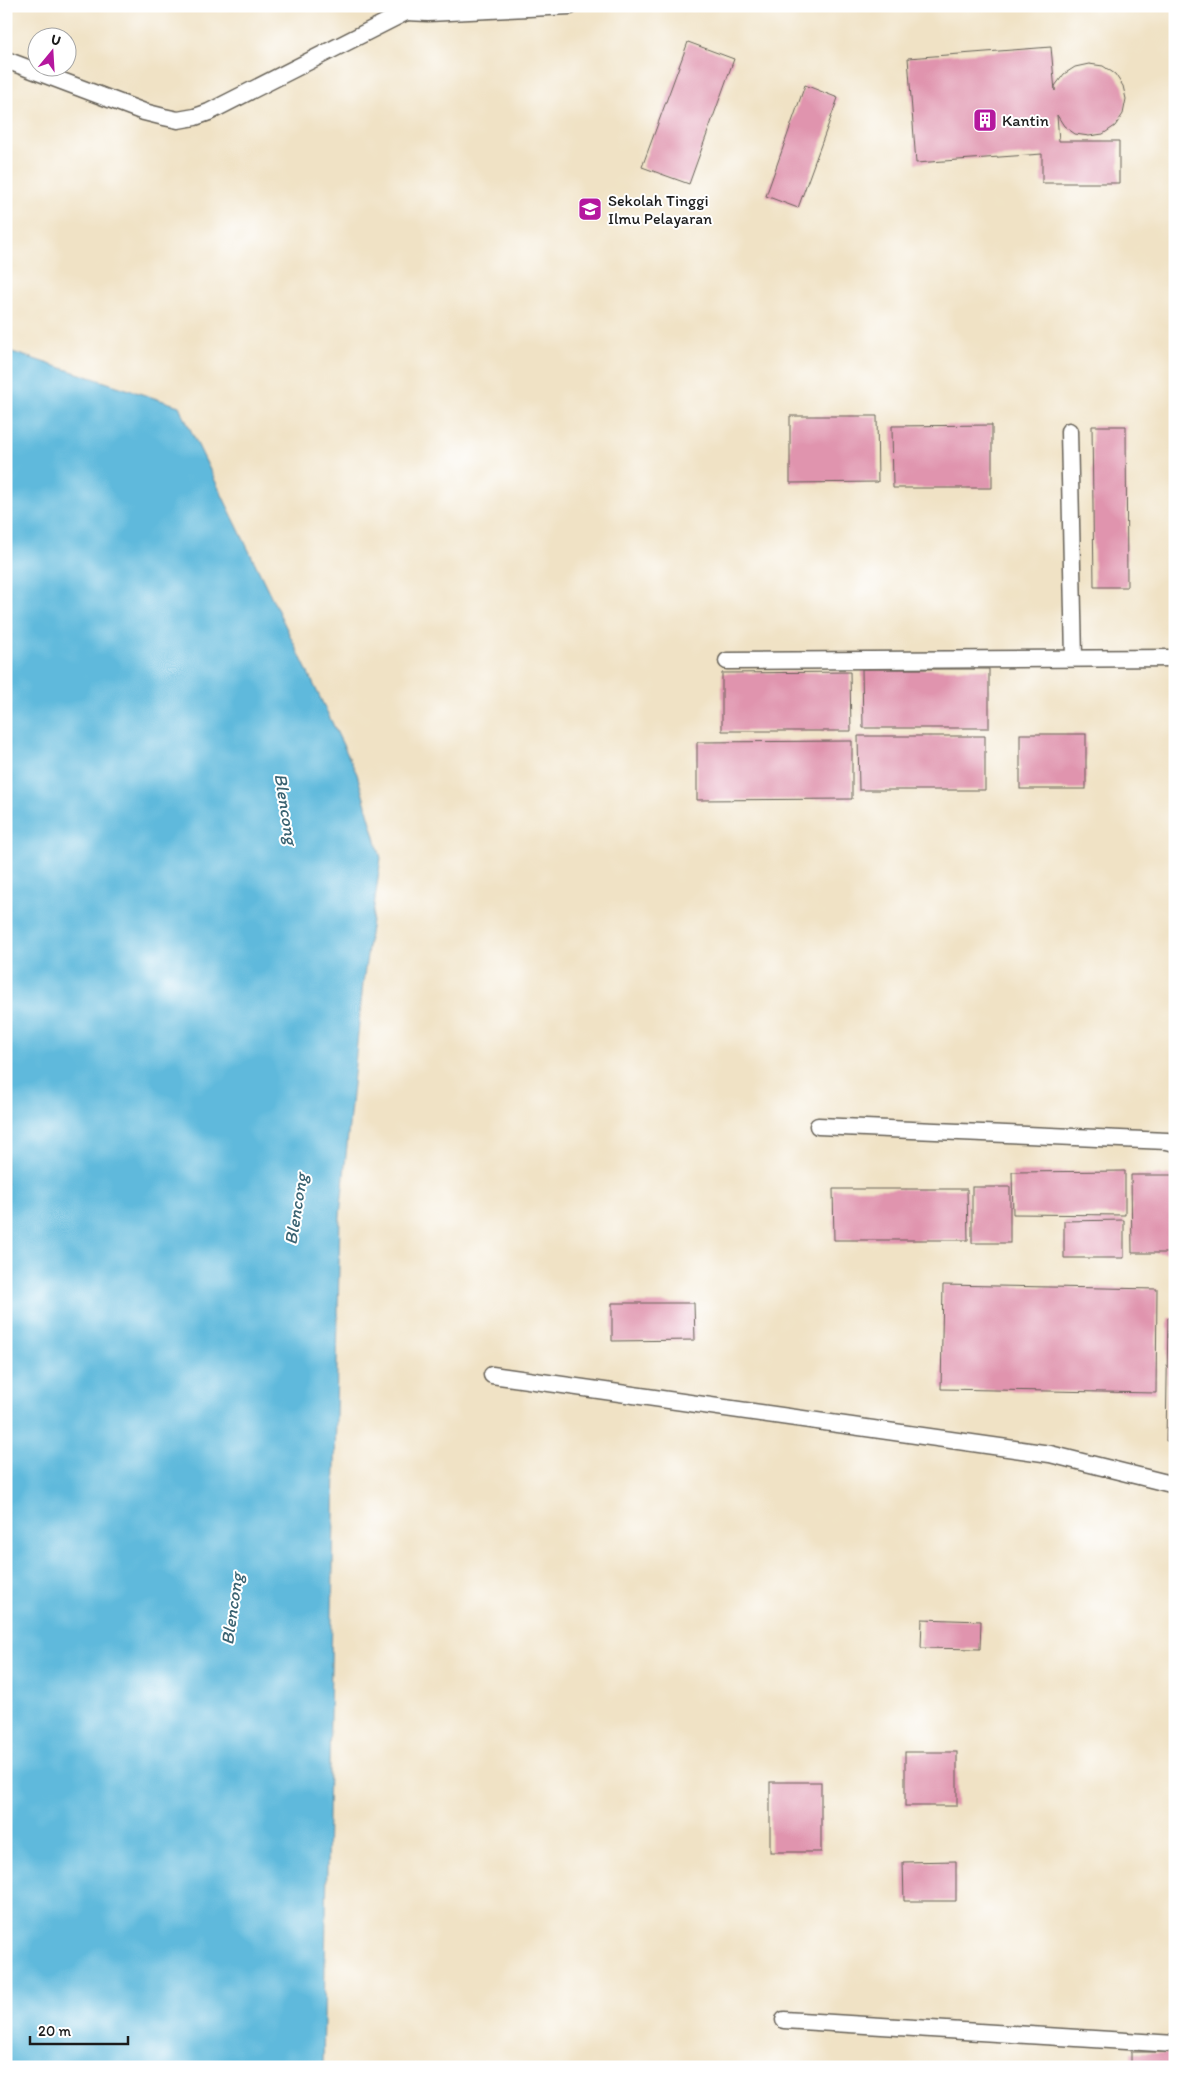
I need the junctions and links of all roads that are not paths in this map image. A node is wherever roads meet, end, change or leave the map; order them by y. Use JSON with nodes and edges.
{"nodes":[{"id":1,"x":570,"y":6,"type":"edge"},
{"id":2,"x":399,"y":9,"type":"edge"},
{"id":3,"x":6,"y":60,"type":"edge"},
{"id":4,"x":1070,"y":431,"type":"dead end"},
{"id":5,"x":1074,"y":658,"type":"junction"},
{"id":6,"x":1175,"y":658,"type":"edge"},
{"id":7,"x":727,"y":661,"type":"dead end"},
{"id":8,"x":818,"y":1126,"type":"dead end"},
{"id":9,"x":1175,"y":1143,"type":"edge"},
{"id":10,"x":492,"y":1375,"type":"dead end"},
{"id":11,"x":1175,"y":1485,"type":"edge"},
{"id":12,"x":784,"y":2020,"type":"dead end"},
{"id":13,"x":1175,"y":2044,"type":"edge"}],
"edges":[{"from":1,"to":2,"type":"lane"},
{"from":2,"to":3,"type":"lane"},
{"from":4,"to":5,"type":"lane"},
{"from":5,"to":6,"type":"lane"},
{"from":5,"to":7,"type":"lane"},
{"from":8,"to":9,"type":"lane"},
{"from":10,"to":11,"type":"lane"},
{"from":12,"to":13,"type":"lane"}]}
